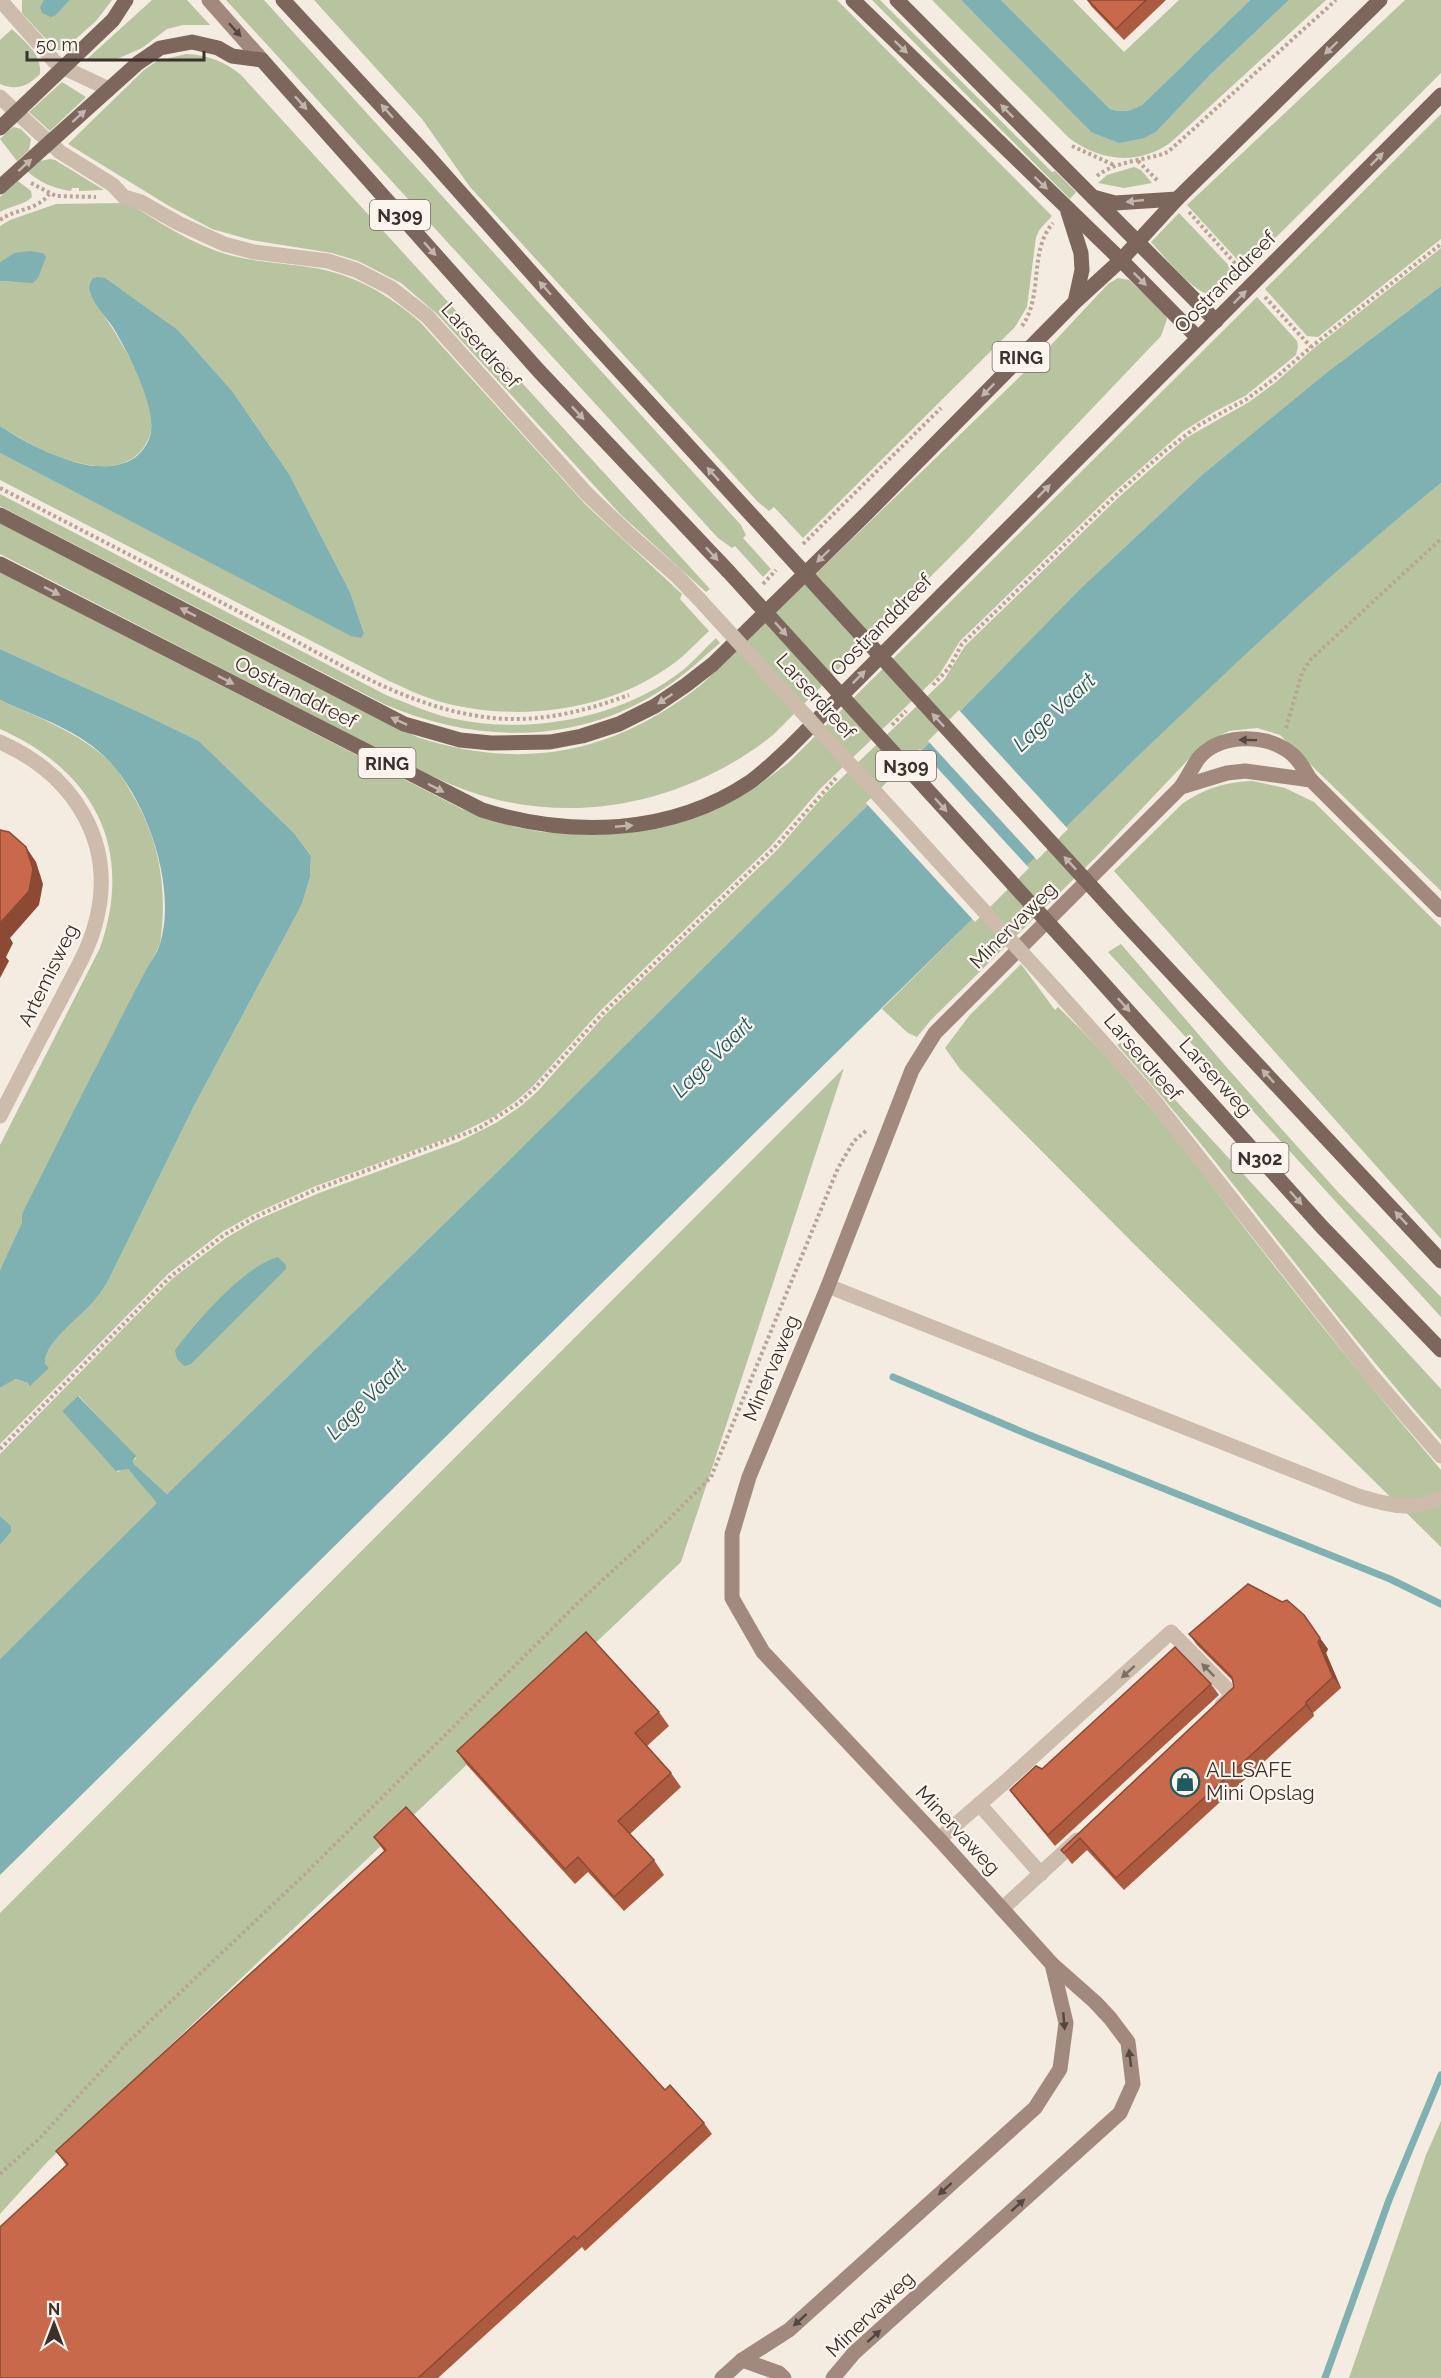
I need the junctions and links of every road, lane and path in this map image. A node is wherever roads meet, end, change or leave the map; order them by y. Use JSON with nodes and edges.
{"nodes":[{"id":1,"x":0,"y":0,"type":"edge"},
{"id":2,"x":126,"y":0,"type":"edge"},
{"id":3,"x":208,"y":0,"type":"edge"},
{"id":4,"x":283,"y":0,"type":"edge"},
{"id":5,"x":853,"y":0,"type":"edge"},
{"id":6,"x":897,"y":0,"type":"edge"},
{"id":7,"x":1336,"y":0,"type":"edge"},
{"id":8,"x":1380,"y":0,"type":"edge"},
{"id":9,"x":262,"y":60,"type":"junction"},
{"id":10,"x":62,"y":67,"type":"junction"},
{"id":11,"x":109,"y":89,"type":"junction"},
{"id":12,"x":1441,"y":94,"type":"edge"},
{"id":13,"x":0,"y":97,"type":"edge"},
{"id":14,"x":16,"y":112,"type":"junction"},
{"id":15,"x":0,"y":128,"type":"edge"},
{"id":16,"x":49,"y":143,"type":"junction"},
{"id":17,"x":1138,"y":161,"type":"junction"},
{"id":18,"x":26,"y":180,"type":"dead end"},
{"id":19,"x":0,"y":187,"type":"edge"},
{"id":20,"x":1089,"y":193,"type":"junction"},
{"id":21,"x":49,"y":194,"type":"junction"},
{"id":22,"x":123,"y":197,"type":"junction"},
{"id":23,"x":1177,"y":199,"type":"junction"},
{"id":24,"x":1067,"y":209,"type":"junction"},
{"id":25,"x":0,"y":219,"type":"edge"},
{"id":26,"x":1138,"y":243,"type":"junction"},
{"id":27,"x":1441,"y":244,"type":"edge"},
{"id":28,"x":1121,"y":260,"type":"junction"},
{"id":29,"x":1253,"y":284,"type":"junction"},
{"id":30,"x":1075,"y":302,"type":"junction"},
{"id":31,"x":1216,"y":321,"type":"junction"},
{"id":32,"x":1016,"y":332,"type":"dead end"},
{"id":33,"x":1198,"y":338,"type":"junction"},
{"id":34,"x":1311,"y":347,"type":"junction"},
{"id":35,"x":946,"y":402,"type":"dead end"},
{"id":36,"x":0,"y":488,"type":"edge"},
{"id":37,"x":0,"y":515,"type":"edge"},
{"id":38,"x":1441,"y":539,"type":"edge"},
{"id":39,"x":798,"y":548,"type":"dead end"},
{"id":40,"x":0,"y":564,"type":"edge"},
{"id":41,"x":782,"y":564,"type":"dead end"},
{"id":42,"x":758,"y":588,"type":"dead end"},
{"id":43,"x":925,"y":693,"type":"dead end"},
{"id":44,"x":633,"y":694,"type":"dead end"},
{"id":45,"x":909,"y":708,"type":"dead end"},
{"id":46,"x":885,"y":732,"type":"dead end"},
{"id":47,"x":1283,"y":736,"type":"dead end"},
{"id":48,"x":0,"y":742,"type":"edge"},
{"id":49,"x":837,"y":777,"type":"dead end"},
{"id":50,"x":1311,"y":780,"type":"junction"},
{"id":51,"x":1181,"y":787,"type":"junction"},
{"id":52,"x":1441,"y":910,"type":"edge"},
{"id":53,"x":1084,"y":962,"type":"joint"},
{"id":54,"x":0,"y":1116,"type":"edge"},
{"id":55,"x":864,"y":1131,"type":"dead end"},
{"id":56,"x":1441,"y":1261,"type":"edge"},
{"id":57,"x":828,"y":1286,"type":"junction"},
{"id":58,"x":1441,"y":1350,"type":"edge"},
{"id":59,"x":0,"y":1449,"type":"edge"},
{"id":60,"x":1441,"y":1456,"type":"edge"},
{"id":61,"x":1441,"y":1498,"type":"edge"},
{"id":62,"x":1208,"y":1719,"type":"edge"},
{"id":63,"x":979,"y":1804,"type":"junction"},
{"id":64,"x":1088,"y":1830,"type":"edge"},
{"id":65,"x":939,"y":1839,"type":"junction"},
{"id":66,"x":1041,"y":1874,"type":"junction"},
{"id":67,"x":1002,"y":1909,"type":"junction"},
{"id":68,"x":1052,"y":1964,"type":"junction"},
{"id":69,"x":0,"y":2174,"type":"edge"},
{"id":70,"x":742,"y":2360,"type":"junction"},
{"id":71,"x":722,"y":2378,"type":"edge"},
{"id":72,"x":784,"y":2378,"type":"edge"},
{"id":73,"x":833,"y":2378,"type":"edge"}],
"edges":[{"from":1,"to":10,"type":"street"},
{"from":2,"to":10,"type":"main road"},
{"from":3,"to":9,"type":"street","name":"Larserdreef","one_way":true},
{"from":56,"to":4,"type":"main road","name":"Larserweg","number":"N309","one_way":true,"bridge":true},
{"from":5,"to":24,"type":"main road","one_way":true},
{"from":20,"to":6,"type":"main road","one_way":true},
{"from":7,"to":17,"type":"path"},
{"from":8,"to":23,"type":"main road","name":"Oostranddreef","number":"RING","one_way":true},
{"from":9,"to":11,"type":"main road"},
{"from":9,"to":53,"type":"main road","name":"Larserdreef","number":"N309","one_way":true,"bridge":true},
{"from":10,"to":11,"type":"street"},
{"from":10,"to":14,"type":"main road"},
{"from":16,"to":11,"type":"main road","one_way":true},
{"from":29,"to":12,"type":"main road","name":"Oostranddreef","number":"RING","one_way":true},
{"from":13,"to":14,"type":"street","name":"Larserdreef"},
{"from":14,"to":15,"type":"main road"},
{"from":14,"to":16,"type":"street","name":"Larserdreef"},
{"from":19,"to":16,"type":"main road","one_way":true},
{"from":16,"to":22,"type":"street","name":"Larserdreef"},
{"from":17,"to":20,"type":"path"},
{"from":17,"to":23,"type":"path"},
{"from":18,"to":21,"type":"path"},
{"from":23,"to":20,"type":"main road","one_way":true},
{"from":20,"to":26,"type":"main road"},
{"from":21,"to":22,"type":"path"},
{"from":21,"to":25,"type":"path"},
{"from":22,"to":60,"type":"street","name":"Larserdreef","bridge":true},
{"from":23,"to":26,"type":"main road","name":"Oostranddreef","number":"RING"},
{"from":23,"to":29,"type":"path"},
{"from":24,"to":28,"type":"main road"},
{"from":24,"to":30,"type":"main road"},
{"from":24,"to":32,"type":"path"},
{"from":26,"to":28,"type":"main road","name":"Oostranddreef","number":"RING"},
{"from":26,"to":31,"type":"main road"},
{"from":27,"to":34,"type":"path"},
{"from":28,"to":30,"type":"main road","name":"Oostranddreef","number":"RING"},
{"from":28,"to":33,"type":"main road","one_way":true},
{"from":31,"to":29,"type":"main road","name":"Oostranddreef","number":"RING","one_way":true},
{"from":29,"to":34,"type":"path"},
{"from":30,"to":37,"type":"main road","name":"Oostranddreef","number":"RING","one_way":true},
{"from":31,"to":33,"type":"main road","name":"Oostranddreef","number":"RING"},
{"from":40,"to":33,"type":"main road","name":"Oostranddreef","number":"RING","one_way":true},
{"from":34,"to":43,"type":"path"},
{"from":35,"to":39,"type":"path"},
{"from":36,"to":44,"type":"path"},
{"from":38,"to":47,"type":"path"},
{"from":41,"to":42,"type":"path"},
{"from":45,"to":46,"type":"path"},
{"from":48,"to":54,"type":"street","name":"Artemisweg"},
{"from":49,"to":59,"type":"path"},
{"from":50,"to":51,"type":"street","name":"Minervaweg"},
{"from":50,"to":51,"type":"street","name":"Minervaweg","one_way":true},
{"from":50,"to":52,"type":"street","name":"Minervaweg"},
{"from":51,"to":57,"type":"street","name":"Minervaweg"},
{"from":53,"to":58,"type":"main road","name":"Larserweg","number":"N302","one_way":true},
{"from":55,"to":69,"type":"path"},
{"from":57,"to":61,"type":"street"},
{"from":57,"to":65,"type":"street","name":"Minervaweg"},
{"from":62,"to":63,"type":"street","one_way":true},
{"from":63,"to":65,"type":"street"},
{"from":63,"to":66,"type":"street"},
{"from":64,"to":66,"type":"street"},
{"from":65,"to":67,"type":"street","name":"Minervaweg"},
{"from":66,"to":67,"type":"street"},
{"from":67,"to":68,"type":"street","name":"Minervaweg"},
{"from":68,"to":70,"type":"street","name":"Minervaweg","one_way":true},
{"from":73,"to":68,"type":"street","name":"Minervaweg","one_way":true},
{"from":70,"to":71,"type":"street","name":"Minervaweg"},
{"from":70,"to":72,"type":"street"}]}
